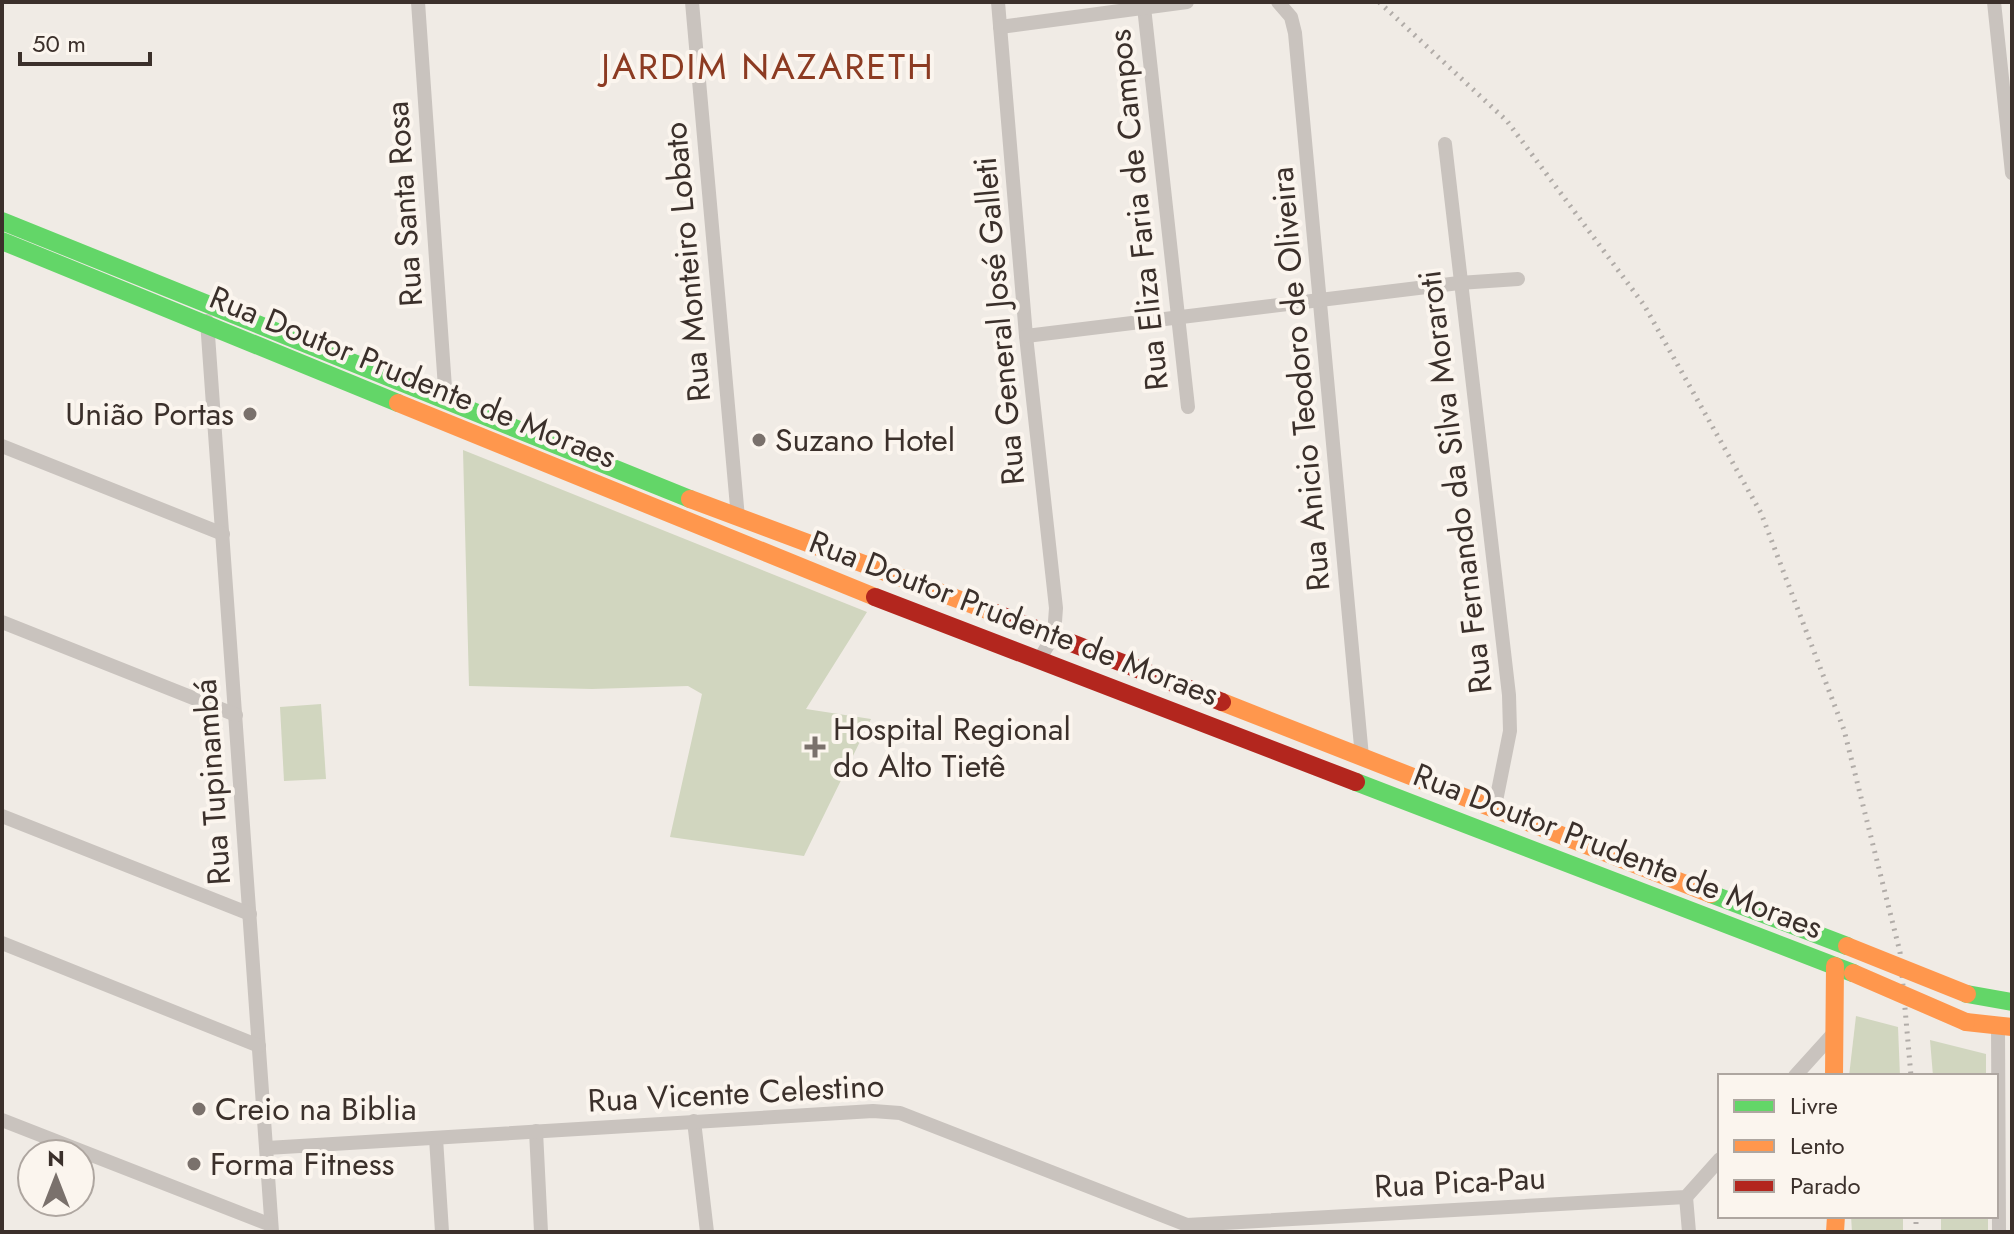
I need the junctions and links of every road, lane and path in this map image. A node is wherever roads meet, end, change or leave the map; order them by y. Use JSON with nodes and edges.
{"nodes":[{"id":1,"x":418,"y":2,"type":"edge"},
{"id":2,"x":692,"y":2,"type":"edge"},
{"id":3,"x":998,"y":2,"type":"edge"},
{"id":4,"x":1187,"y":2,"type":"edge"},
{"id":5,"x":1278,"y":2,"type":"edge"},
{"id":6,"x":1994,"y":2,"type":"edge"},
{"id":7,"x":1144,"y":7,"type":"junction"},
{"id":8,"x":1000,"y":27,"type":"junction"},
{"id":9,"x":2007,"y":80,"type":"edge"},
{"id":10,"x":1445,"y":144,"type":"dead end"},
{"id":11,"x":2012,"y":173,"type":"edge"},
{"id":12,"x":2,"y":221,"type":"edge"},
{"id":13,"x":2,"y":241,"type":"edge"},
{"id":14,"x":61,"y":264,"type":"junction"},
{"id":15,"x":1518,"y":279,"type":"dead end"},
{"id":16,"x":154,"y":282,"type":"junction"},
{"id":17,"x":1459,"y":283,"type":"junction"},
{"id":18,"x":1321,"y":302,"type":"junction"},
{"id":19,"x":206,"y":304,"type":"junction"},
{"id":20,"x":1180,"y":319,"type":"junction"},
{"id":21,"x":208,"y":327,"type":"junction"},
{"id":22,"x":1026,"y":336,"type":"junction"},
{"id":23,"x":446,"y":402,"type":"junction"},
{"id":24,"x":1188,"y":407,"type":"dead end"},
{"id":25,"x":2,"y":446,"type":"edge"},
{"id":26,"x":738,"y":518,"type":"junction"},
{"id":27,"x":223,"y":534,"type":"junction"},
{"id":28,"x":2,"y":622,"type":"edge"},
{"id":29,"x":1054,"y":635,"type":"junction"},
{"id":30,"x":1039,"y":660,"type":"junction"},
{"id":31,"x":236,"y":715,"type":"junction"},
{"id":32,"x":1362,"y":757,"type":"junction"},
{"id":33,"x":1494,"y":811,"type":"junction"},
{"id":34,"x":2,"y":816,"type":"edge"},
{"id":35,"x":250,"y":914,"type":"junction"},
{"id":36,"x":2,"y":943,"type":"edge"},
{"id":37,"x":1835,"y":966,"type":"junction"},
{"id":38,"x":2011,"y":1002,"type":"edge"},
{"id":39,"x":2005,"y":1026,"type":"edge"},
{"id":40,"x":1833,"y":1034,"type":"junction"},
{"id":41,"x":259,"y":1046,"type":"junction"},
{"id":42,"x":1797,"y":1074,"type":"edge"},
{"id":43,"x":1834,"y":1074,"type":"edge"},
{"id":44,"x":2,"y":1120,"type":"edge"},
{"id":45,"x":694,"y":1121,"type":"junction"},
{"id":46,"x":536,"y":1131,"type":"junction"},
{"id":47,"x":436,"y":1138,"type":"junction"},
{"id":48,"x":267,"y":1148,"type":"junction"},
{"id":49,"x":1718,"y":1161,"type":"edge"},
{"id":50,"x":2005,"y":1177,"type":"edge"},
{"id":51,"x":1686,"y":1197,"type":"junction"},
{"id":52,"x":271,"y":1228,"type":"edge"},
{"id":53,"x":1187,"y":1228,"type":"edge"},
{"id":54,"x":442,"y":1232,"type":"edge"},
{"id":55,"x":541,"y":1232,"type":"edge"},
{"id":56,"x":707,"y":1232,"type":"edge"},
{"id":57,"x":1689,"y":1232,"type":"edge"},
{"id":58,"x":1999,"y":1232,"type":"edge"}],
"edges":[{"from":1,"to":23,"type":"street","name":"Rua Santa Rosa"},
{"from":2,"to":26,"type":"street","name":"Rua Monteiro Lobato"},
{"from":3,"to":8,"type":"street","name":"Rua General José Galleti"},
{"from":4,"to":7,"type":"street"},
{"from":5,"to":18,"type":"street","name":"Rua Anicio Teodoro de Oliveira"},
{"from":6,"to":9,"type":"street"},
{"from":7,"to":8,"type":"street"},
{"from":7,"to":20,"type":"street","name":"Rua Eliza Faria de Campos"},
{"from":8,"to":22,"type":"street","name":"Rua General José Galleti"},
{"from":9,"to":11,"type":"street"},
{"from":10,"to":17,"type":"street","name":"Rua Fernando da Silva Moraroti"},
{"from":12,"to":16,"type":"main road","name":"Rua Doutor Prudente de Moraes"},
{"from":13,"to":14,"type":"main road","name":"Rua Doutor Prudente de Moraes"},
{"from":14,"to":16,"type":"main road"},
{"from":14,"to":21,"type":"main road","name":"Rua Doutor Prudente de Moraes"},
{"from":15,"to":17,"type":"street"},
{"from":16,"to":19,"type":"main road","name":"Rua Doutor Prudente de Moraes"},
{"from":17,"to":18,"type":"street"},
{"from":17,"to":33,"type":"street","name":"Rua Fernando da Silva Moraroti"},
{"from":18,"to":20,"type":"street"},
{"from":18,"to":32,"type":"street","name":"Rua Anicio Teodoro de Oliveira"},
{"from":19,"to":21,"type":"street","name":"Rua Tupinambá"},
{"from":19,"to":23,"type":"main road","name":"Rua Doutor Prudente de Moraes"},
{"from":20,"to":22,"type":"street"},
{"from":20,"to":24,"type":"street","name":"Rua Eliza Faria de Campos"},
{"from":21,"to":27,"type":"street","name":"Rua Tupinambá"},
{"from":21,"to":30,"type":"main road","name":"Rua Doutor Prudente de Moraes"},
{"from":22,"to":29,"type":"street","name":"Rua General José Galleti"},
{"from":23,"to":26,"type":"main road","name":"Rua Doutor Prudente de Moraes"},
{"from":25,"to":27,"type":"street"},
{"from":26,"to":29,"type":"main road","name":"Rua Doutor Prudente de Moraes"},
{"from":27,"to":31,"type":"street","name":"Rua Tupinambá"},
{"from":28,"to":31,"type":"street"},
{"from":29,"to":30,"type":"street"},
{"from":29,"to":32,"type":"main road","name":"Rua Doutor Prudente de Moraes"},
{"from":30,"to":37,"type":"main road","name":"Rua Doutor Prudente de Moraes"},
{"from":31,"to":35,"type":"street","name":"Rua Tupinambá"},
{"from":32,"to":33,"type":"main road","name":"Rua Doutor Prudente de Moraes"},
{"from":33,"to":38,"type":"main road","name":"Rua Doutor Prudente de Moraes","bridge":true},
{"from":34,"to":35,"type":"street"},
{"from":35,"to":41,"type":"street","name":"Rua Tupinambá"},
{"from":36,"to":41,"type":"street"},
{"from":37,"to":39,"type":"main road","name":"Rua Doutor Prudente de Moraes","bridge":true},
{"from":37,"to":40,"type":"main road"},
{"from":39,"to":50,"type":"street"},
{"from":40,"to":42,"type":"street"},
{"from":40,"to":43,"type":"main road"},
{"from":41,"to":48,"type":"street","name":"Rua Tupinambá"},
{"from":44,"to":52,"type":"street"},
{"from":45,"to":46,"type":"street","name":"Rua Vicente Celestino"},
{"from":45,"to":53,"type":"street","name":"Rua Vicente Celestino"},
{"from":45,"to":56,"type":"street"},
{"from":46,"to":47,"type":"street","name":"Rua Vicente Celestino"},
{"from":46,"to":55,"type":"street"},
{"from":47,"to":48,"type":"street","name":"Rua Vicente Celestino"},
{"from":47,"to":54,"type":"street"},
{"from":48,"to":52,"type":"street","name":"Rua Tupinambá"},
{"from":49,"to":51,"type":"street"},
{"from":50,"to":58,"type":"street"},
{"from":51,"to":53,"type":"street","name":"Rua Pica-Pau"},
{"from":51,"to":57,"type":"street"}]}
